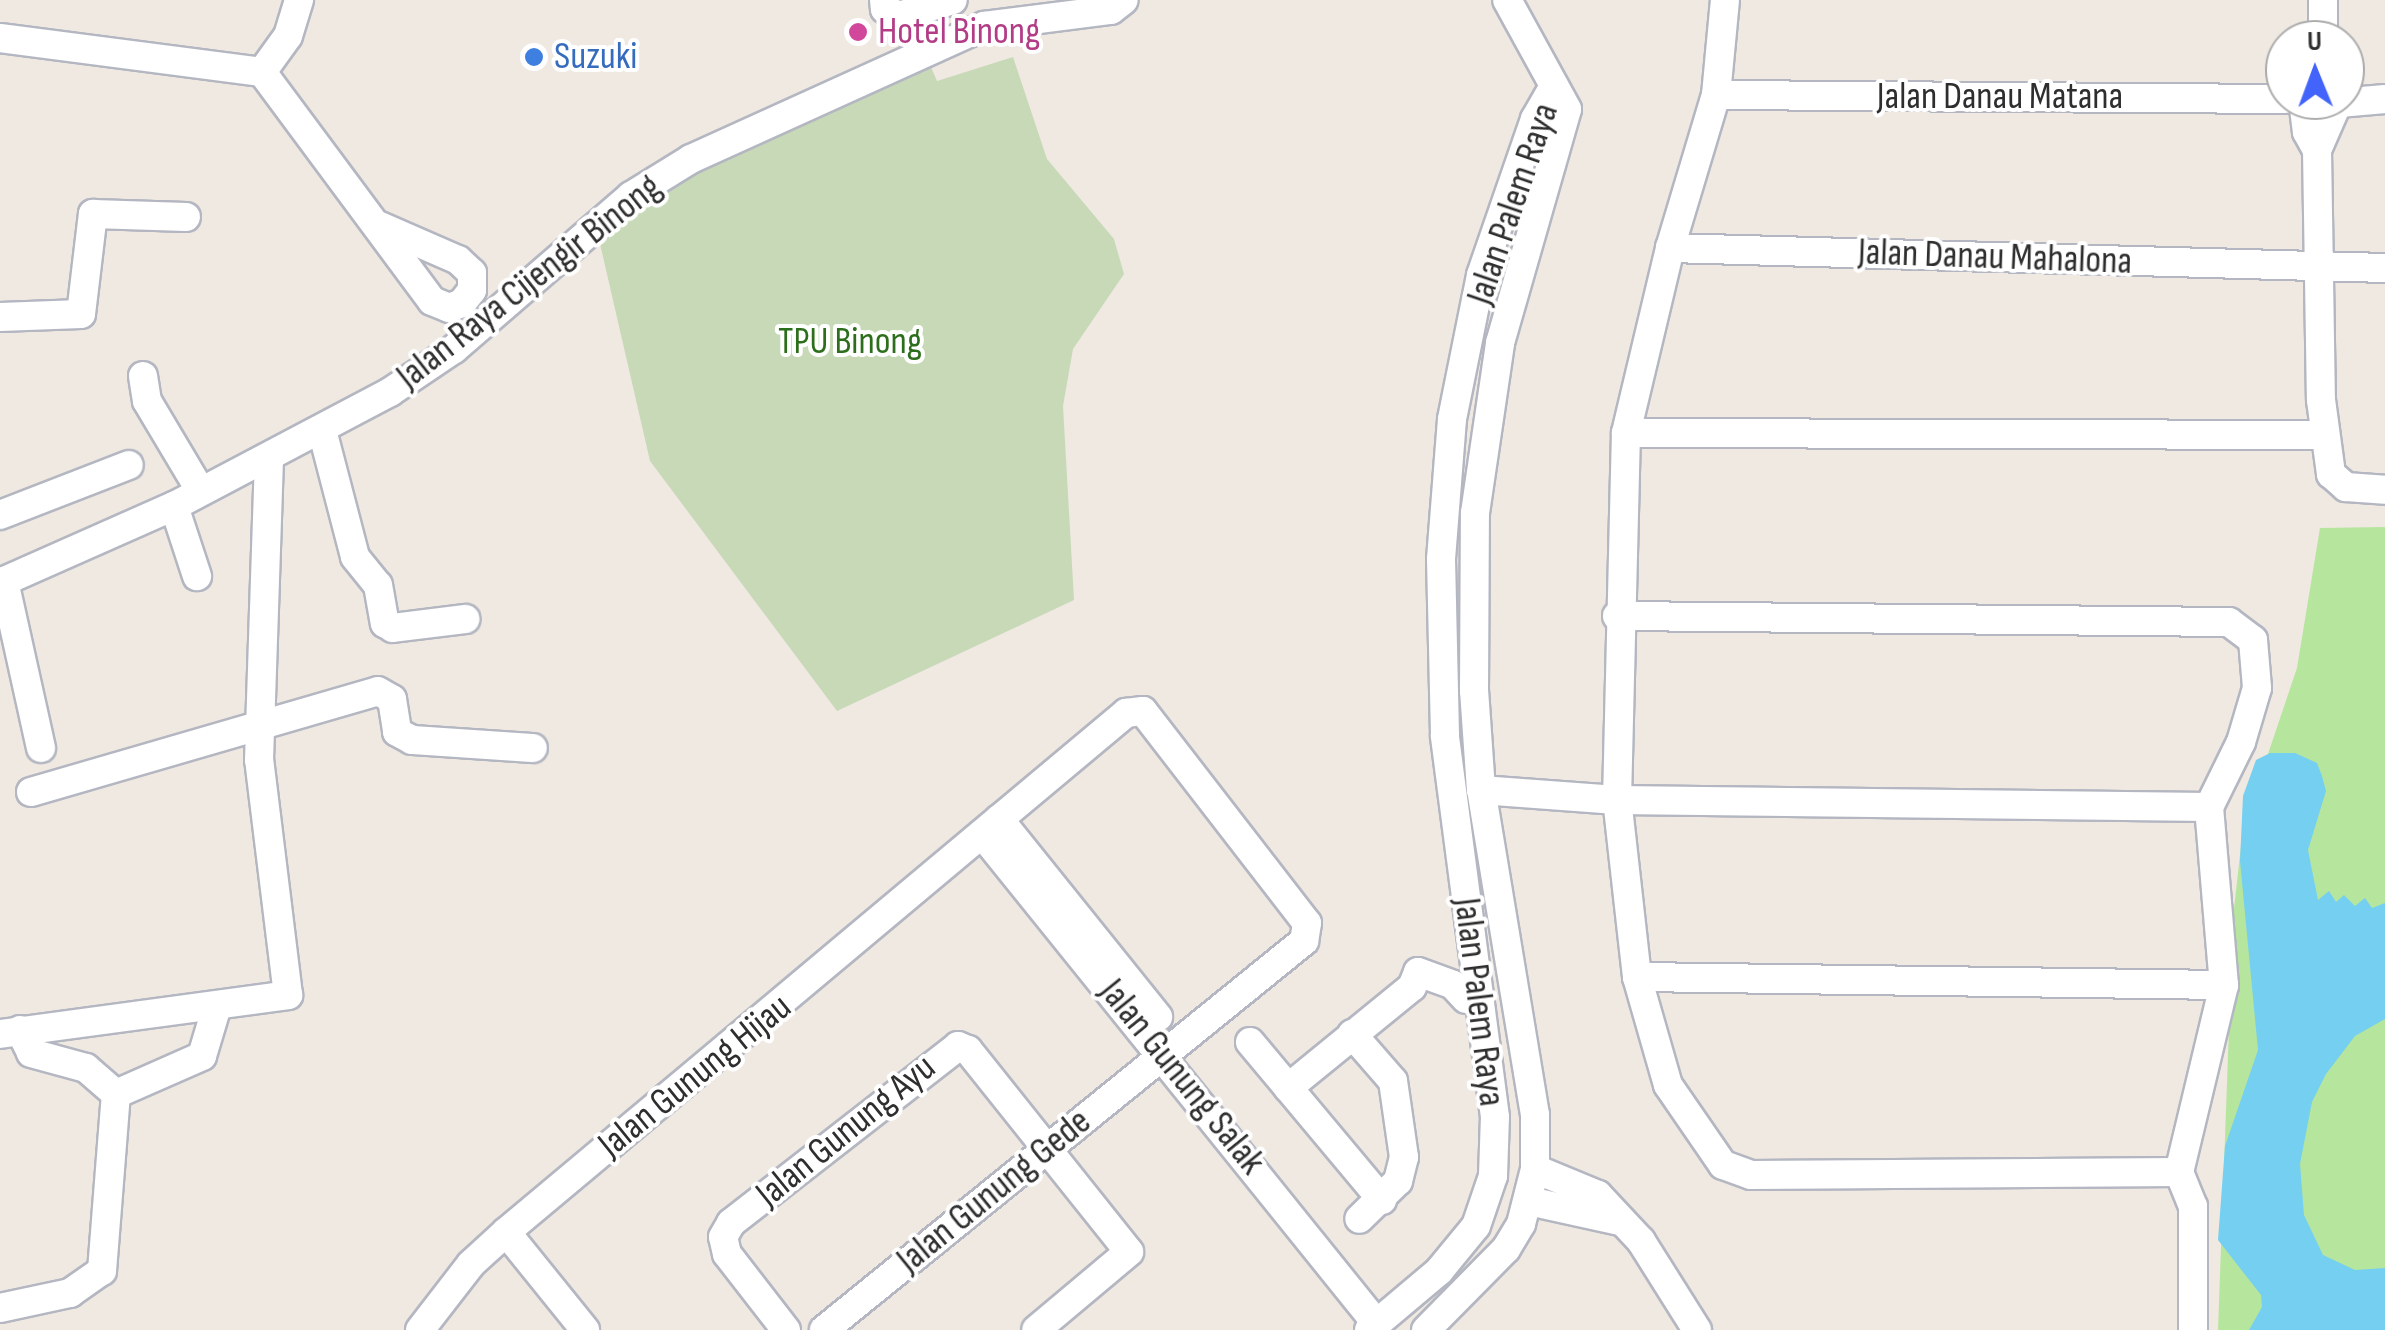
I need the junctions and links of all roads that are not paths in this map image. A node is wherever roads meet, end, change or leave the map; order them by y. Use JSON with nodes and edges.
{"nodes":[{"id":1,"x":299,"y":0,"type":"edge"},
{"id":2,"x":884,"y":0,"type":"edge"},
{"id":3,"x":953,"y":0,"type":"edge"},
{"id":4,"x":1507,"y":0,"type":"edge"},
{"id":5,"x":1726,"y":0,"type":"edge"},
{"id":6,"x":1112,"y":6,"type":"edge"},
{"id":7,"x":0,"y":38,"type":"edge"},
{"id":8,"x":262,"y":72,"type":"junction"},
{"id":9,"x":1554,"y":86,"type":"junction"},
{"id":10,"x":1716,"y":95,"type":"junction"},
{"id":11,"x":2265,"y":99,"type":"edge"},
{"id":12,"x":2306,"y":120,"type":"edge"},
{"id":13,"x":2331,"y":120,"type":"edge"},
{"id":14,"x":2318,"y":150,"type":"junction"},
{"id":15,"x":186,"y":217,"type":"dead end"},
{"id":16,"x":380,"y":226,"type":"dead end"},
{"id":17,"x":1670,"y":248,"type":"junction"},
{"id":18,"x":2320,"y":266,"type":"junction"},
{"id":19,"x":2385,"y":268,"type":"edge"},
{"id":20,"x":0,"y":317,"type":"edge"},
{"id":21,"x":143,"y":376,"type":"dead end"},
{"id":22,"x":322,"y":430,"type":"junction"},
{"id":23,"x":1626,"y":434,"type":"junction"},
{"id":24,"x":2323,"y":435,"type":"junction"},
{"id":25,"x":269,"y":458,"type":"junction"},
{"id":26,"x":129,"y":465,"type":"dead end"},
{"id":27,"x":200,"y":490,"type":"junction"},
{"id":28,"x":2385,"y":490,"type":"edge"},
{"id":29,"x":174,"y":506,"type":"junction"},
{"id":30,"x":0,"y":516,"type":"edge"},
{"id":31,"x":198,"y":576,"type":"dead end"},
{"id":32,"x":2,"y":582,"type":"edge"},
{"id":33,"x":1618,"y":616,"type":"junction"},
{"id":34,"x":464,"y":619,"type":"dead end"},
{"id":35,"x":264,"y":721,"type":"junction"},
{"id":36,"x":41,"y":748,"type":"dead end"},
{"id":37,"x":533,"y":748,"type":"dead end"},
{"id":38,"x":1481,"y":790,"type":"junction"},
{"id":39,"x":31,"y":792,"type":"dead end"},
{"id":40,"x":1617,"y":800,"type":"junction"},
{"id":41,"x":2209,"y":807,"type":"junction"},
{"id":42,"x":990,"y":826,"type":"junction"},
{"id":43,"x":1636,"y":977,"type":"junction"},
{"id":44,"x":2224,"y":986,"type":"junction"},
{"id":45,"x":1514,"y":992,"type":"junction"},
{"id":46,"x":1473,"y":998,"type":"junction"},
{"id":47,"x":218,"y":1006,"type":"junction"},
{"id":48,"x":10,"y":1032,"type":"edge"},
{"id":49,"x":1352,"y":1034,"type":"junction"},
{"id":50,"x":1250,"y":1042,"type":"dead end"},
{"id":51,"x":1171,"y":1047,"type":"junction"},
{"id":52,"x":1288,"y":1088,"type":"junction"},
{"id":53,"x":116,"y":1094,"type":"junction"},
{"id":54,"x":1042,"y":1150,"type":"junction"},
{"id":55,"x":1535,"y":1170,"type":"junction"},
{"id":56,"x":2180,"y":1172,"type":"junction"},
{"id":57,"x":1382,"y":1200,"type":"junction"},
{"id":58,"x":1529,"y":1201,"type":"junction"},
{"id":59,"x":1358,"y":1219,"type":"dead end"},
{"id":60,"x":1619,"y":1221,"type":"junction"},
{"id":61,"x":506,"y":1232,"type":"junction"},
{"id":62,"x":0,"y":1308,"type":"edge"},
{"id":63,"x":1381,"y":1320,"type":"edge"},
{"id":64,"x":420,"y":1330,"type":"edge"},
{"id":65,"x":585,"y":1330,"type":"edge"},
{"id":66,"x":786,"y":1330,"type":"edge"},
{"id":67,"x":824,"y":1330,"type":"edge"},
{"id":68,"x":1036,"y":1330,"type":"edge"},
{"id":69,"x":1414,"y":1330,"type":"edge"},
{"id":70,"x":1426,"y":1330,"type":"edge"},
{"id":71,"x":1697,"y":1330,"type":"edge"},
{"id":72,"x":2193,"y":1330,"type":"edge"}],
"edges":[{"from":1,"to":8,"type":"street"},
{"from":2,"to":3,"type":"street"},
{"from":4,"to":9,"type":"street"},
{"from":5,"to":10,"type":"street"},
{"from":6,"to":22,"type":"street","name":"Jalan Raya Cijengir Binong"},
{"from":7,"to":8,"type":"street"},
{"from":8,"to":16,"type":"street"},
{"from":9,"to":38,"type":"street","name":"Jalan Palem Raya"},
{"from":9,"to":46,"type":"street","name":"Jalan Palem Raya"},
{"from":10,"to":11,"type":"street","name":"Jalan Danau Matana"},
{"from":10,"to":17,"type":"street"},
{"from":12,"to":14,"type":"street"},
{"from":13,"to":14,"type":"street"},
{"from":14,"to":18,"type":"street"},
{"from":15,"to":20,"type":"street"},
{"from":17,"to":18,"type":"street","name":"Jalan Danau Mahalona"},
{"from":17,"to":23,"type":"street"},
{"from":18,"to":19,"type":"street","name":"Jalan Danau Mahalona"},
{"from":18,"to":24,"type":"street"},
{"from":21,"to":27,"type":"street"},
{"from":22,"to":25,"type":"street","name":"Jalan Raya Cijengir Binong"},
{"from":22,"to":34,"type":"street"},
{"from":23,"to":24,"type":"street"},
{"from":23,"to":33,"type":"street"},
{"from":24,"to":28,"type":"street"},
{"from":25,"to":27,"type":"street","name":"Jalan Raya Cijengir Binong"},
{"from":25,"to":35,"type":"street"},
{"from":26,"to":30,"type":"street"},
{"from":27,"to":29,"type":"street","name":"Jalan Raya Cijengir Binong"},
{"from":29,"to":31,"type":"street"},
{"from":29,"to":32,"type":"street","name":"Jalan Raya Cijengir Binong"},
{"from":32,"to":36,"type":"street"},
{"from":33,"to":40,"type":"street"},
{"from":33,"to":41,"type":"street"},
{"from":35,"to":37,"type":"street"},
{"from":35,"to":39,"type":"street"},
{"from":35,"to":47,"type":"street"},
{"from":38,"to":40,"type":"street"},
{"from":38,"to":45,"type":"street","name":"Jalan Palem Raya"},
{"from":40,"to":41,"type":"street"},
{"from":40,"to":43,"type":"street"},
{"from":41,"to":44,"type":"street"},
{"from":42,"to":51,"type":"street","name":"Jalan Gunung Salak"},
{"from":42,"to":51,"type":"street","name":"Jalan Gunung Hijau"},
{"from":42,"to":61,"type":"street","name":"Jalan Gunung Hijau"},
{"from":43,"to":44,"type":"street"},
{"from":43,"to":56,"type":"street"},
{"from":44,"to":56,"type":"street"},
{"from":45,"to":46,"type":"street"},
{"from":45,"to":55,"type":"street","name":"Jalan Palem Raya"},
{"from":46,"to":49,"type":"street"},
{"from":46,"to":63,"type":"street","name":"Jalan Palem Raya"},
{"from":47,"to":48,"type":"street"},
{"from":47,"to":53,"type":"street"},
{"from":48,"to":53,"type":"street"},
{"from":49,"to":52,"type":"street"},
{"from":49,"to":57,"type":"street"},
{"from":50,"to":52,"type":"street"},
{"from":51,"to":54,"type":"street","name":"Jalan Gunung Gede"},
{"from":51,"to":63,"type":"street","name":"Jalan Gunung Salak"},
{"from":52,"to":57,"type":"street"},
{"from":53,"to":62,"type":"street"},
{"from":54,"to":66,"type":"street","name":"Jalan Gunung Ayu"},
{"from":54,"to":67,"type":"street","name":"Jalan Gunung Gede"},
{"from":54,"to":68,"type":"street","name":"Jalan Gunung Ayu"},
{"from":55,"to":58,"type":"street","name":"Jalan Palem Raya"},
{"from":55,"to":60,"type":"street"},
{"from":56,"to":72,"type":"street"},
{"from":57,"to":59,"type":"street"},
{"from":58,"to":60,"type":"street"},
{"from":58,"to":70,"type":"street","name":"Jalan Palem Raya"},
{"from":60,"to":71,"type":"street"},
{"from":61,"to":64,"type":"street","name":"Jalan Gunung Hijau"},
{"from":61,"to":65,"type":"street"},
{"from":63,"to":69,"type":"street","name":"Jalan Gunung Salak"}]}
